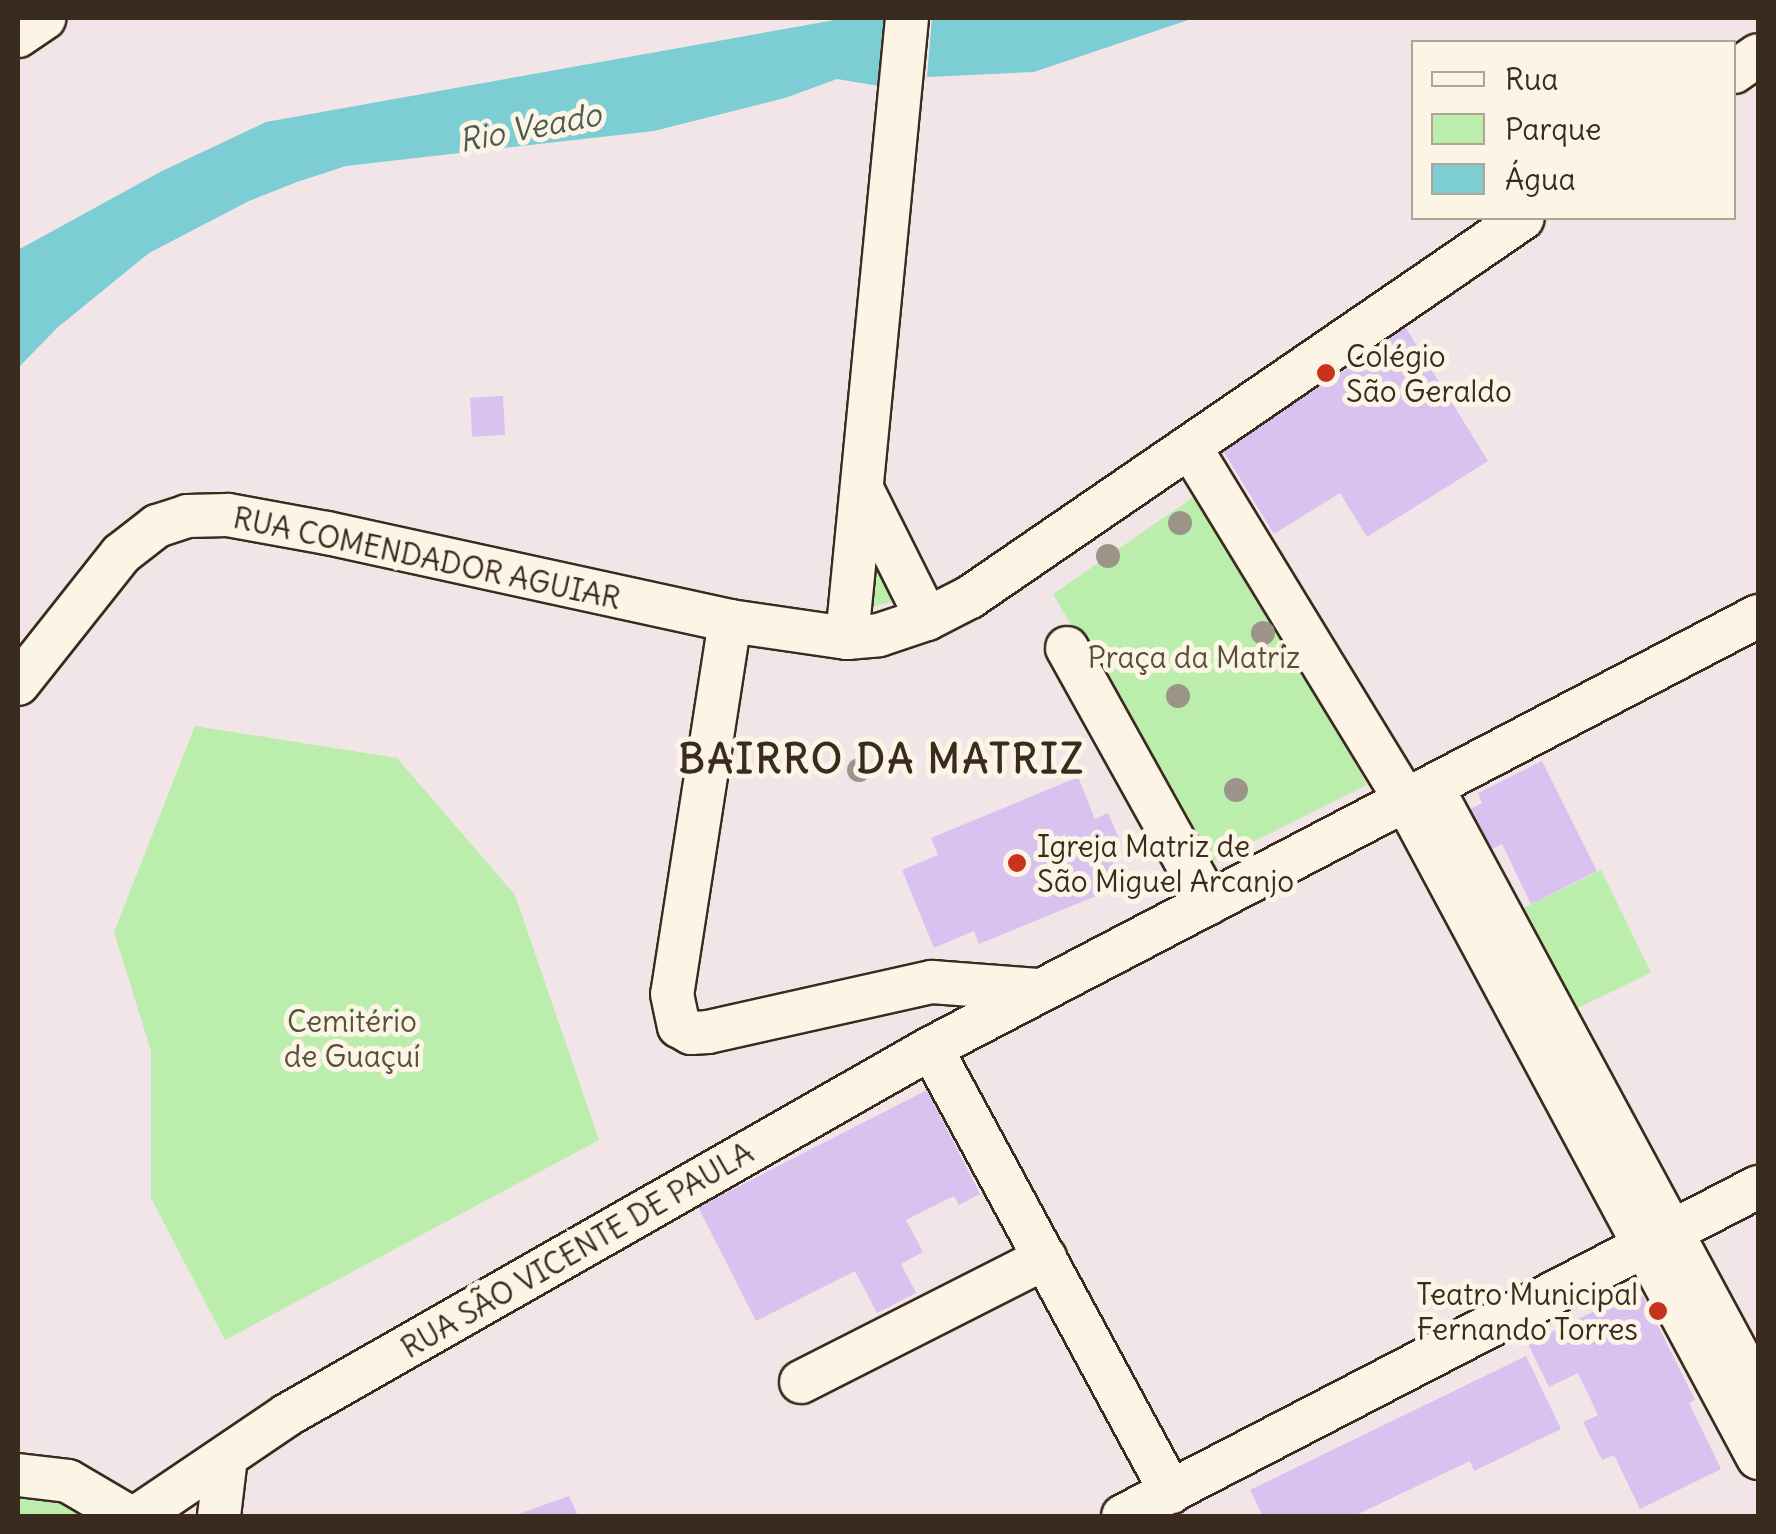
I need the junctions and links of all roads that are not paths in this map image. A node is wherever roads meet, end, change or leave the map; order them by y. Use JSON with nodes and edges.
{"nodes":[{"id":1,"x":45,"y":18,"type":"edge"},
{"id":2,"x":907,"y":18,"type":"edge"},
{"id":3,"x":18,"y":36,"type":"edge"},
{"id":4,"x":1758,"y":55,"type":"edge"},
{"id":5,"x":1736,"y":71,"type":"edge"},
{"id":6,"x":1520,"y":220,"type":"edge"},
{"id":7,"x":1190,"y":447,"type":"junction"},
{"id":8,"x":863,"y":490,"type":"junction"},
{"id":9,"x":1758,"y":616,"type":"edge"},
{"id":10,"x":927,"y":619,"type":"junction"},
{"id":11,"x":730,"y":620,"type":"junction"},
{"id":12,"x":847,"y":638,"type":"junction"},
{"id":13,"x":1067,"y":648,"type":"dead end"},
{"id":14,"x":18,"y":684,"type":"edge"},
{"id":15,"x":1420,"y":796,"type":"junction"},
{"id":16,"x":1209,"y":902,"type":"junction"},
{"id":17,"x":1038,"y":990,"type":"junction"},
{"id":18,"x":931,"y":1048,"type":"junction"},
{"id":19,"x":1758,"y":1187,"type":"edge"},
{"id":20,"x":1659,"y":1240,"type":"junction"},
{"id":21,"x":1044,"y":1258,"type":"junction"},
{"id":22,"x":801,"y":1382,"type":"dead end"},
{"id":23,"x":1758,"y":1392,"type":"edge"},
{"id":24,"x":226,"y":1458,"type":"junction"},
{"id":25,"x":1758,"y":1458,"type":"edge"},
{"id":26,"x":18,"y":1475,"type":"edge"},
{"id":27,"x":1171,"y":1492,"type":"junction"},
{"id":28,"x":128,"y":1516,"type":"edge"},
{"id":29,"x":138,"y":1516,"type":"edge"},
{"id":30,"x":219,"y":1516,"type":"edge"},
{"id":31,"x":1123,"y":1516,"type":"edge"}],
"edges":[{"from":1,"to":3,"type":"street"},
{"from":2,"to":8,"type":"street"},
{"from":4,"to":5,"type":"street"},
{"from":6,"to":7,"type":"street"},
{"from":7,"to":10,"type":"street"},
{"from":7,"to":15,"type":"street"},
{"from":8,"to":10,"type":"street"},
{"from":8,"to":12,"type":"street"},
{"from":9,"to":15,"type":"street","name":"RUA SÃO VICENTE DE PAULA"},
{"from":10,"to":12,"type":"street","name":"RUA COMENDADOR AGUIAR"},
{"from":11,"to":12,"type":"street","name":"RUA COMENDADOR AGUIAR"},
{"from":11,"to":14,"type":"street","name":"RUA COMENDADOR AGUIAR"},
{"from":11,"to":17,"type":"street"},
{"from":13,"to":16,"type":"street"},
{"from":15,"to":16,"type":"street","name":"RUA SÃO VICENTE DE PAULA"},
{"from":15,"to":20,"type":"street"},
{"from":16,"to":17,"type":"street","name":"RUA SÃO VICENTE DE PAULA"},
{"from":17,"to":18,"type":"street","name":"RUA SÃO VICENTE DE PAULA"},
{"from":18,"to":21,"type":"street"},
{"from":18,"to":24,"type":"street","name":"RUA SÃO VICENTE DE PAULA"},
{"from":19,"to":20,"type":"street"},
{"from":20,"to":23,"type":"street"},
{"from":20,"to":25,"type":"street"},
{"from":20,"to":27,"type":"street"},
{"from":21,"to":22,"type":"street"},
{"from":21,"to":27,"type":"street"},
{"from":24,"to":29,"type":"street","name":"RUA SÃO VICENTE DE PAULA"},
{"from":24,"to":30,"type":"street"},
{"from":26,"to":28,"type":"street"},
{"from":27,"to":31,"type":"street"}]}
